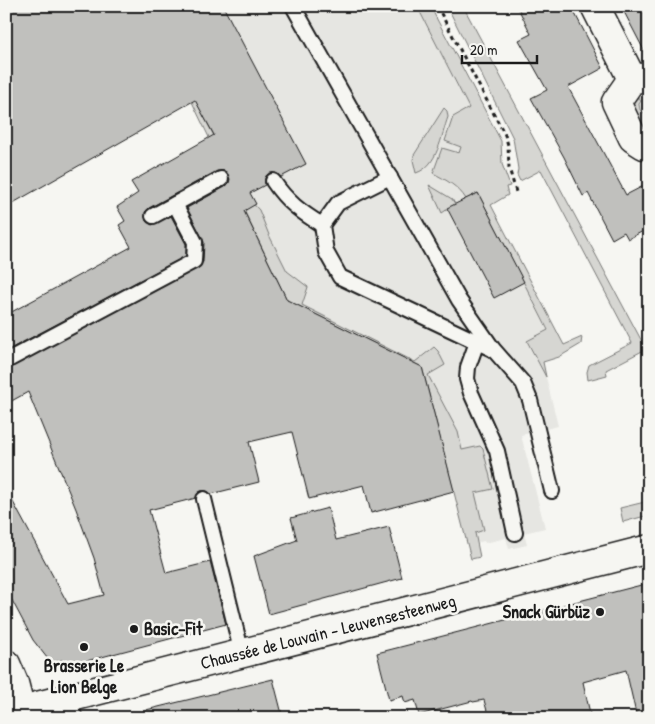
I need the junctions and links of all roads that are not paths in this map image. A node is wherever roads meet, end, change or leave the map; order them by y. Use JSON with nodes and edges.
{"nodes":[{"id":1,"x":293,"y":6,"type":"edge"},
{"id":2,"x":595,"y":6,"type":"edge"},
{"id":3,"x":640,"y":78,"type":"edge"},
{"id":4,"x":649,"y":143,"type":"edge"},
{"id":5,"x":390,"y":177,"type":"junction"},
{"id":6,"x":221,"y":179,"type":"dead end"},
{"id":7,"x":273,"y":181,"type":"dead end"},
{"id":8,"x":176,"y":204,"type":"junction"},
{"id":9,"x":153,"y":216,"type":"dead end"},
{"id":10,"x":322,"y":226,"type":"junction"},
{"id":11,"x":477,"y":342,"type":"junction"},
{"id":12,"x":492,"y":349,"type":"junction"},
{"id":13,"x":6,"y":361,"type":"edge"},
{"id":14,"x":552,"y":491,"type":"dead end"},
{"id":15,"x":204,"y":499,"type":"dead end"},
{"id":16,"x":514,"y":533,"type":"dead end"},
{"id":17,"x":649,"y":548,"type":"edge"},
{"id":18,"x":242,"y":654,"type":"junction"},
{"id":19,"x":6,"y":664,"type":"edge"},
{"id":20,"x":62,"y":710,"type":"edge"},
{"id":21,"x":14,"y":712,"type":"edge"}],
"edges":[{"from":1,"to":5,"type":"lane"},
{"from":2,"to":3,"type":"main road"},
{"from":3,"to":4,"type":"main road"},
{"from":5,"to":10,"type":"lane"},
{"from":5,"to":12,"type":"lane"},
{"from":6,"to":8,"type":"lane"},
{"from":7,"to":10,"type":"lane"},
{"from":8,"to":9,"type":"lane"},
{"from":8,"to":13,"type":"lane"},
{"from":10,"to":11,"type":"lane"},
{"from":11,"to":12,"type":"lane"},
{"from":11,"to":16,"type":"lane"},
{"from":12,"to":14,"type":"lane"},
{"from":15,"to":18,"type":"lane"},
{"from":17,"to":18,"type":"main road","name":"Chaussée de Louvain - Leuvensesteenweg"},
{"from":18,"to":20,"type":"main road","name":"Chaussée de Louvain - Leuvensesteenweg"},
{"from":19,"to":21,"type":"main road"},
{"from":20,"to":21,"type":"main road","name":"Chaussée de Louvain - Leuvensesteenweg"}]}
